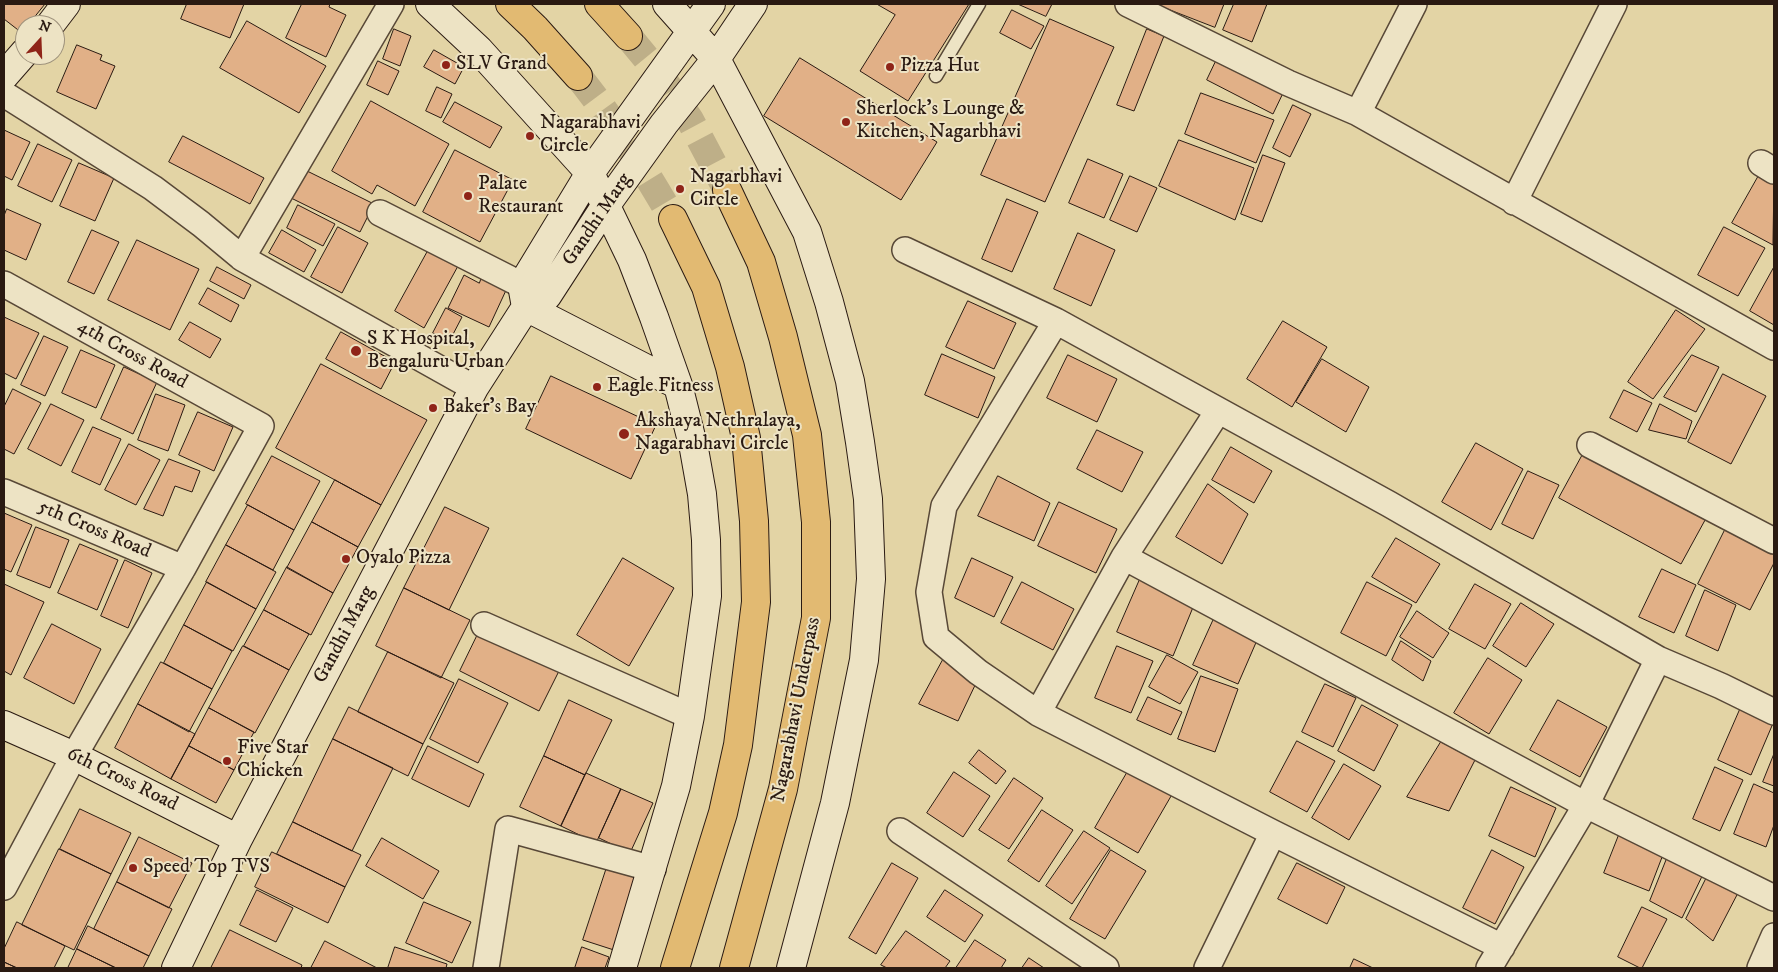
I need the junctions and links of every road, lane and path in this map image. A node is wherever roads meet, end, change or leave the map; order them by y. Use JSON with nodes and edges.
{"nodes":[{"id":1,"x":66,"y":4,"type":"edge"},
{"id":2,"x":391,"y":4,"type":"edge"},
{"id":3,"x":430,"y":4,"type":"edge"},
{"id":4,"x":510,"y":4,"type":"edge"},
{"id":5,"x":599,"y":4,"type":"edge"},
{"id":6,"x":667,"y":4,"type":"edge"},
{"id":7,"x":711,"y":4,"type":"edge"},
{"id":8,"x":753,"y":4,"type":"edge"},
{"id":9,"x":979,"y":4,"type":"edge"},
{"id":10,"x":1128,"y":4,"type":"edge"},
{"id":11,"x":1414,"y":4,"type":"edge"},
{"id":12,"x":1614,"y":4,"type":"edge"},
{"id":13,"x":58,"y":15,"type":"edge"},
{"id":14,"x":691,"y":31,"type":"junction"},
{"id":15,"x":628,"y":36,"type":"tunnel mouth"},
{"id":16,"x":716,"y":59,"type":"junction"},
{"id":17,"x":15,"y":63,"type":"edge"},
{"id":18,"x":4,"y":76,"type":"edge"},
{"id":19,"x":578,"y":76,"type":"tunnel mouth"},
{"id":20,"x":936,"y":76,"type":"dead end"},
{"id":21,"x":4,"y":94,"type":"edge"},
{"id":22,"x":1358,"y":114,"type":"junction"},
{"id":23,"x":590,"y":173,"type":"junction"},
{"id":24,"x":727,"y":190,"type":"tunnel mouth"},
{"id":25,"x":1514,"y":202,"type":"junction"},
{"id":26,"x":606,"y":206,"type":"junction"},
{"id":27,"x":380,"y":212,"type":"dead end"},
{"id":28,"x":673,"y":219,"type":"tunnel mouth"},
{"id":29,"x":905,"y":250,"type":"dead end"},
{"id":30,"x":242,"y":258,"type":"junction"},
{"id":31,"x":4,"y":284,"type":"edge"},
{"id":32,"x":524,"y":296,"type":"junction"},
{"id":33,"x":1056,"y":321,"type":"junction"},
{"id":34,"x":1774,"y":347,"type":"edge"},
{"id":35,"x":678,"y":385,"type":"junction"},
{"id":36,"x":474,"y":388,"type":"junction"},
{"id":37,"x":1218,"y":411,"type":"junction"},
{"id":38,"x":1590,"y":444,"type":"dead end"},
{"id":39,"x":4,"y":492,"type":"edge"},
{"id":40,"x":1774,"y":541,"type":"edge"},
{"id":41,"x":1124,"y":557,"type":"junction"},
{"id":42,"x":184,"y":568,"type":"junction"},
{"id":43,"x":484,"y":625,"type":"dead end"},
{"id":44,"x":1658,"y":659,"type":"junction"},
{"id":45,"x":1774,"y":712,"type":"edge"},
{"id":46,"x":1038,"y":713,"type":"junction"},
{"id":47,"x":690,"y":716,"type":"junction"},
{"id":48,"x":4,"y":724,"type":"edge"},
{"id":49,"x":74,"y":756,"type":"junction"},
{"id":50,"x":1586,"y":805,"type":"junction"},
{"id":51,"x":900,"y":831,"type":"dead end"},
{"id":52,"x":1273,"y":833,"type":"junction"},
{"id":53,"x":238,"y":839,"type":"junction"},
{"id":54,"x":653,"y":868,"type":"junction"},
{"id":55,"x":4,"y":887,"type":"edge"},
{"id":56,"x":1774,"y":898,"type":"edge"},
{"id":57,"x":1774,"y":936,"type":"edge"},
{"id":58,"x":1502,"y":947,"type":"junction"},
{"id":59,"x":176,"y":968,"type":"edge"},
{"id":60,"x":486,"y":968,"type":"edge"},
{"id":61,"x":622,"y":968,"type":"edge"},
{"id":62,"x":675,"y":968,"type":"edge"},
{"id":63,"x":734,"y":968,"type":"edge"},
{"id":64,"x":791,"y":968,"type":"edge"},
{"id":65,"x":1106,"y":968,"type":"edge"},
{"id":66,"x":1207,"y":968,"type":"edge"},
{"id":67,"x":1489,"y":968,"type":"edge"},
{"id":68,"x":1760,"y":968,"type":"edge"}],
"edges":[{"from":1,"to":13,"type":"street"},
{"from":2,"to":30,"type":"street"},
{"from":3,"to":23,"type":"street"},
{"from":4,"to":19,"type":"highway"},
{"from":5,"to":15,"type":"highway"},
{"from":6,"to":14,"type":"street"},
{"from":7,"to":14,"type":"street","name":"Gandhi Marg"},
{"from":8,"to":16,"type":"street","name":"Gandhi Marg"},
{"from":9,"to":20,"type":"lane"},
{"from":10,"to":22,"type":"street"},
{"from":11,"to":22,"type":"street"},
{"from":12,"to":25,"type":"street"},
{"from":14,"to":16,"type":"street"},
{"from":14,"to":23,"type":"street","name":"Gandhi Marg"},
{"from":16,"to":26,"type":"street","name":"Gandhi Marg"},
{"from":16,"to":64,"type":"street"},
{"from":17,"to":18,"type":"street"},
{"from":21,"to":30,"type":"street"},
{"from":22,"to":25,"type":"street"},
{"from":23,"to":26,"type":"street"},
{"from":23,"to":32,"type":"street","name":"Gandhi Marg"},
{"from":24,"to":63,"type":"highway","name":"Nagarabhavi Underpass"},
{"from":25,"to":34,"type":"street"},
{"from":26,"to":32,"type":"street","name":"Gandhi Marg"},
{"from":26,"to":35,"type":"street"},
{"from":27,"to":32,"type":"street"},
{"from":28,"to":62,"type":"highway"},
{"from":29,"to":33,"type":"street"},
{"from":30,"to":36,"type":"street"},
{"from":31,"to":42,"type":"street","name":"4th Cross Road"},
{"from":32,"to":35,"type":"street"},
{"from":32,"to":36,"type":"street","name":"Gandhi Marg"},
{"from":33,"to":37,"type":"street"},
{"from":33,"to":46,"type":"street"},
{"from":35,"to":47,"type":"street"},
{"from":36,"to":53,"type":"street","name":"Gandhi Marg"},
{"from":37,"to":41,"type":"street"},
{"from":37,"to":44,"type":"street"},
{"from":38,"to":40,"type":"street"},
{"from":39,"to":42,"type":"street","name":"5th Cross Road"},
{"from":41,"to":46,"type":"street"},
{"from":41,"to":50,"type":"street"},
{"from":42,"to":49,"type":"street"},
{"from":43,"to":47,"type":"street"},
{"from":44,"to":45,"type":"street"},
{"from":44,"to":50,"type":"street"},
{"from":46,"to":52,"type":"street"},
{"from":47,"to":54,"type":"street"},
{"from":48,"to":49,"type":"street","name":"6th Cross Road"},
{"from":49,"to":53,"type":"street","name":"6th Cross Road"},
{"from":49,"to":55,"type":"street"},
{"from":50,"to":56,"type":"street"},
{"from":50,"to":58,"type":"street"},
{"from":51,"to":65,"type":"street"},
{"from":52,"to":58,"type":"street"},
{"from":52,"to":66,"type":"street"},
{"from":53,"to":59,"type":"street","name":"Gandhi Marg"},
{"from":54,"to":60,"type":"street"},
{"from":54,"to":61,"type":"street"},
{"from":57,"to":68,"type":"street"},
{"from":58,"to":67,"type":"street"}]}
